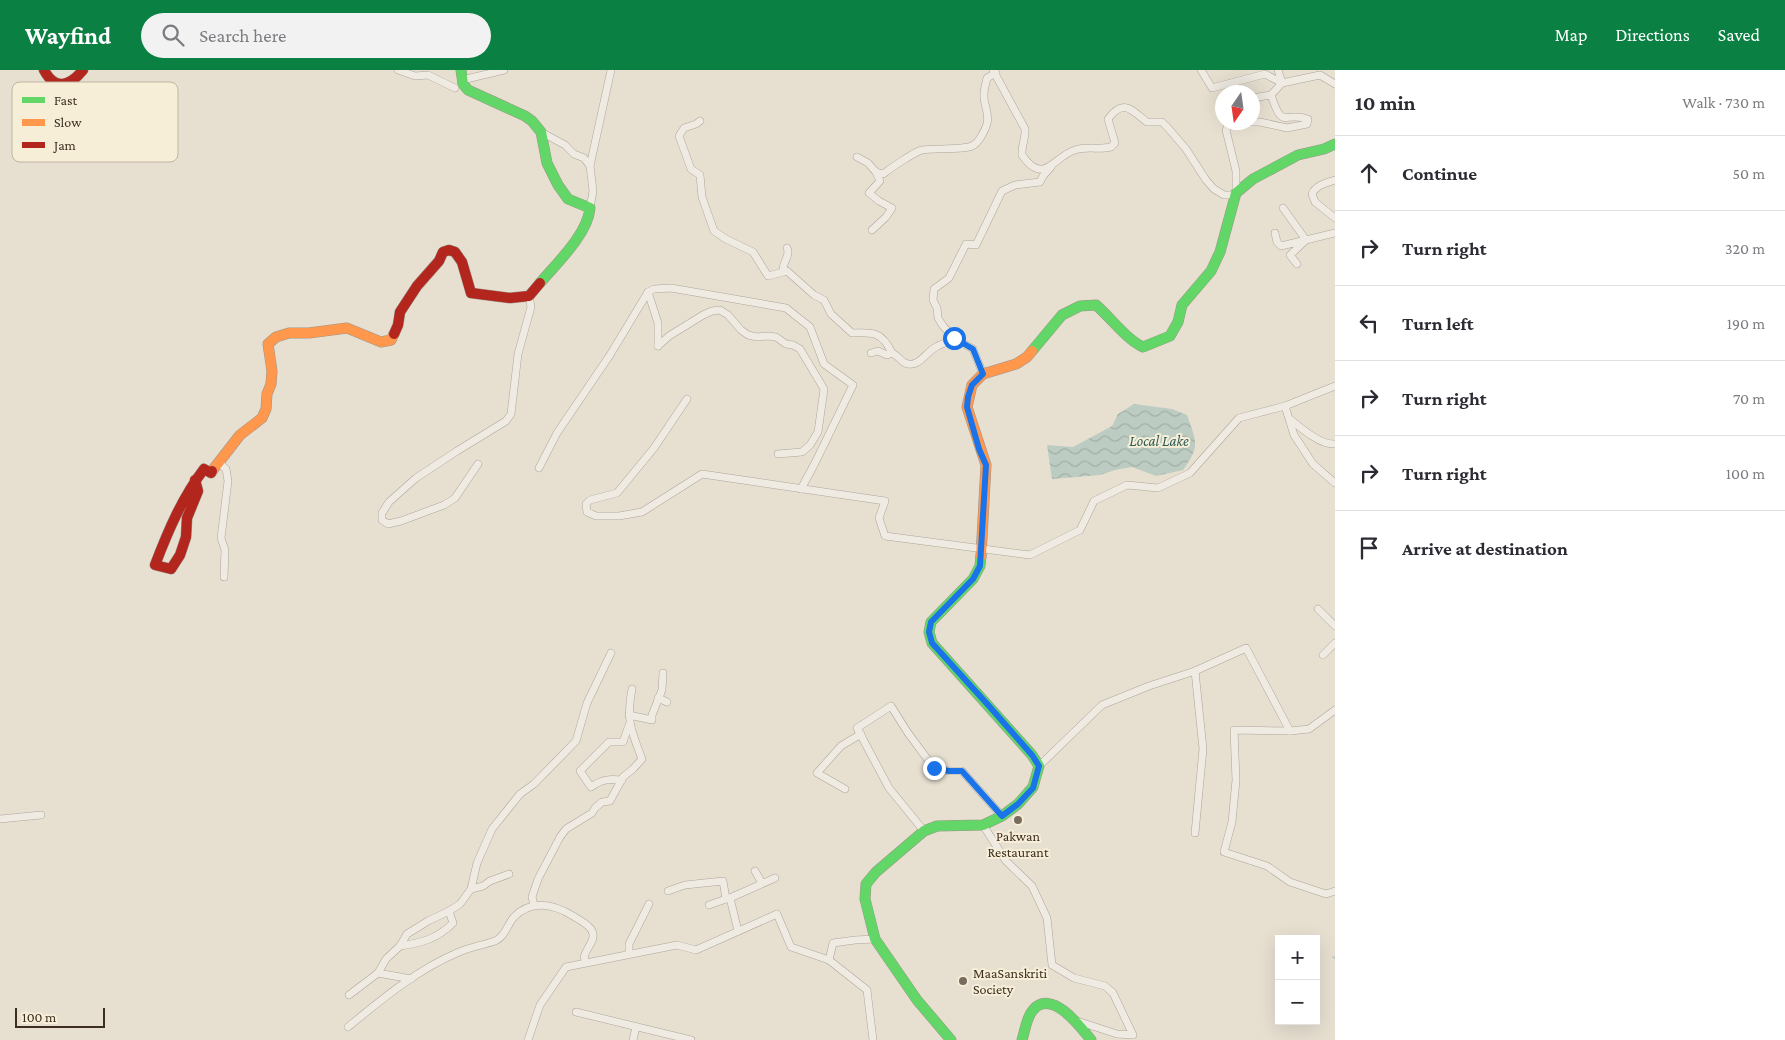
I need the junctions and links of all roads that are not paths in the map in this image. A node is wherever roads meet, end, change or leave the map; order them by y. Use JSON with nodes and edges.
{"nodes":[{"id":1,"x":44,"y":70,"type":"edge"},
{"id":2,"x":83,"y":70,"type":"edge"},
{"id":3,"x":398,"y":70,"type":"edge"},
{"id":4,"x":504,"y":70,"type":"edge"},
{"id":5,"x":611,"y":70,"type":"edge"},
{"id":6,"x":1201,"y":70,"type":"edge"},
{"id":7,"x":1278,"y":70,"type":"edge"},
{"id":8,"x":995,"y":72,"type":"edge"},
{"id":9,"x":460,"y":79,"type":"edge"},
{"id":10,"x":55,"y":82,"type":"edge"},
{"id":11,"x":73,"y":82,"type":"edge"},
{"id":12,"x":1282,"y":83,"type":"junction"},
{"id":13,"x":1335,"y":84,"type":"edge"},
{"id":14,"x":1271,"y":95,"type":"junction"},
{"id":15,"x":1260,"y":97,"type":"edge"},
{"id":16,"x":700,"y":121,"type":"dead end"},
{"id":17,"x":1260,"y":122,"type":"edge"},
{"id":18,"x":1226,"y":130,"type":"edge"},
{"id":19,"x":541,"y":132,"type":"junction"},
{"id":20,"x":1335,"y":144,"type":"edge"},
{"id":21,"x":857,"y":157,"type":"dead end"},
{"id":22,"x":590,"y":166,"type":"junction"},
{"id":23,"x":1051,"y":167,"type":"junction"},
{"id":24,"x":876,"y":172,"type":"junction"},
{"id":25,"x":1335,"y":180,"type":"edge"},
{"id":26,"x":1236,"y":193,"type":"junction"},
{"id":27,"x":590,"y":208,"type":"junction"},
{"id":28,"x":1283,"y":208,"type":"dead end"},
{"id":29,"x":1335,"y":218,"type":"edge"},
{"id":30,"x":872,"y":230,"type":"dead end"},
{"id":31,"x":1275,"y":233,"type":"dead end"},
{"id":32,"x":1335,"y":233,"type":"edge"},
{"id":33,"x":1306,"y":240,"type":"junction"},
{"id":34,"x":787,"y":248,"type":"dead end"},
{"id":35,"x":1297,"y":264,"type":"dead end"},
{"id":36,"x":783,"y":272,"type":"junction"},
{"id":37,"x":648,"y":292,"type":"junction"},
{"id":38,"x":529,"y":296,"type":"junction"},
{"id":39,"x":954,"y":338,"type":"junction"},
{"id":40,"x":871,"y":353,"type":"dead end"},
{"id":41,"x":892,"y":353,"type":"junction"},
{"id":42,"x":983,"y":374,"type":"junction"},
{"id":43,"x":1335,"y":386,"type":"edge"},
{"id":44,"x":687,"y":398,"type":"dead end"},
{"id":45,"x":1285,"y":406,"type":"junction"},
{"id":46,"x":1289,"y":419,"type":"junction"},
{"id":47,"x":1335,"y":444,"type":"edge"},
{"id":48,"x":778,"y":454,"type":"dead end"},
{"id":49,"x":218,"y":462,"type":"junction"},
{"id":50,"x":478,"y":464,"type":"dead end"},
{"id":51,"x":539,"y":468,"type":"dead end"},
{"id":52,"x":195,"y":480,"type":"junction"},
{"id":53,"x":1335,"y":484,"type":"edge"},
{"id":54,"x":801,"y":489,"type":"junction"},
{"id":55,"x":982,"y":550,"type":"junction"},
{"id":56,"x":224,"y":577,"type":"dead end"},
{"id":57,"x":1318,"y":609,"type":"dead end"},
{"id":58,"x":1335,"y":626,"type":"edge"},
{"id":59,"x":1335,"y":644,"type":"edge"},
{"id":60,"x":611,"y":653,"type":"dead end"},
{"id":61,"x":1323,"y":655,"type":"dead end"},
{"id":62,"x":1195,"y":671,"type":"junction"},
{"id":63,"x":663,"y":673,"type":"dead end"},
{"id":64,"x":632,"y":689,"type":"dead end"},
{"id":65,"x":658,"y":698,"type":"junction"},
{"id":66,"x":667,"y":702,"type":"dead end"},
{"id":67,"x":1335,"y":710,"type":"edge"},
{"id":68,"x":629,"y":715,"type":"junction"},
{"id":69,"x":630,"y":725,"type":"junction"},
{"id":70,"x":1290,"y":731,"type":"junction"},
{"id":71,"x":861,"y":734,"type":"junction"},
{"id":72,"x":1039,"y":766,"type":"junction"},
{"id":73,"x":622,"y":780,"type":"junction"},
{"id":74,"x":845,"y":789,"type":"dead end"},
{"id":75,"x":41,"y":815,"type":"dead end"},
{"id":76,"x":1002,"y":816,"type":"junction"},
{"id":77,"x":0,"y":819,"type":"edge"},
{"id":78,"x":983,"y":825,"type":"junction"},
{"id":79,"x":924,"y":831,"type":"junction"},
{"id":80,"x":1195,"y":833,"type":"dead end"},
{"id":81,"x":755,"y":871,"type":"dead end"},
{"id":82,"x":510,"y":874,"type":"dead end"},
{"id":83,"x":775,"y":878,"type":"dead end"},
{"id":84,"x":762,"y":883,"type":"junction"},
{"id":85,"x":471,"y":889,"type":"junction"},
{"id":86,"x":668,"y":891,"type":"dead end"},
{"id":87,"x":1335,"y":891,"type":"edge"},
{"id":88,"x":728,"y":898,"type":"junction"},
{"id":89,"x":649,"y":904,"type":"dead end"},
{"id":90,"x":534,"y":905,"type":"junction"},
{"id":91,"x":709,"y":905,"type":"dead end"},
{"id":92,"x":449,"y":911,"type":"junction"},
{"id":93,"x":738,"y":931,"type":"junction"},
{"id":94,"x":875,"y":939,"type":"junction"},
{"id":95,"x":400,"y":946,"type":"junction"},
{"id":96,"x":629,"y":954,"type":"junction"},
{"id":97,"x":828,"y":960,"type":"junction"},
{"id":98,"x":586,"y":962,"type":"junction"},
{"id":99,"x":378,"y":973,"type":"junction"},
{"id":100,"x":411,"y":978,"type":"junction"},
{"id":101,"x":349,"y":995,"type":"dead end"},
{"id":102,"x":576,"y":1012,"type":"dead end"},
{"id":103,"x":1073,"y":1019,"type":"junction"},
{"id":104,"x":636,"y":1027,"type":"junction"},
{"id":105,"x":348,"y":1028,"type":"dead end"},
{"id":106,"x":529,"y":1040,"type":"edge"},
{"id":107,"x":633,"y":1040,"type":"edge"},
{"id":108,"x":691,"y":1040,"type":"edge"},
{"id":109,"x":873,"y":1040,"type":"edge"},
{"id":110,"x":951,"y":1040,"type":"edge"},
{"id":111,"x":1022,"y":1040,"type":"edge"},
{"id":112,"x":1091,"y":1040,"type":"edge"}],
"edges":[{"from":1,"to":10,"type":"main road"},
{"from":2,"to":11,"type":"main road"},
{"from":3,"to":9,"type":"street"},
{"from":4,"to":9,"type":"street"},
{"from":5,"to":22,"type":"street"},
{"from":6,"to":12,"type":"street"},
{"from":7,"to":12,"type":"street"},
{"from":8,"to":23,"type":"street"},
{"from":8,"to":24,"type":"street"},
{"from":9,"to":19,"type":"main road"},
{"from":12,"to":13,"type":"street"},
{"from":12,"to":14,"type":"street"},
{"from":14,"to":15,"type":"street"},
{"from":14,"to":17,"type":"street"},
{"from":16,"to":36,"type":"street"},
{"from":18,"to":26,"type":"street"},
{"from":19,"to":22,"type":"street"},
{"from":19,"to":27,"type":"main road"},
{"from":20,"to":26,"type":"main road"},
{"from":21,"to":24,"type":"street"},
{"from":22,"to":27,"type":"street"},
{"from":23,"to":26,"type":"street"},
{"from":23,"to":39,"type":"street"},
{"from":24,"to":30,"type":"street"},
{"from":25,"to":29,"type":"street"},
{"from":26,"to":42,"type":"main road"},
{"from":27,"to":38,"type":"main road"},
{"from":28,"to":33,"type":"street"},
{"from":31,"to":33,"type":"street"},
{"from":32,"to":33,"type":"street"},
{"from":33,"to":35,"type":"street"},
{"from":34,"to":36,"type":"street"},
{"from":36,"to":41,"type":"street"},
{"from":37,"to":48,"type":"street"},
{"from":37,"to":51,"type":"street"},
{"from":37,"to":54,"type":"street"},
{"from":38,"to":49,"type":"main road"},
{"from":38,"to":50,"type":"street"},
{"from":39,"to":41,"type":"street"},
{"from":39,"to":42,"type":"street"},
{"from":40,"to":41,"type":"street"},
{"from":42,"to":55,"type":"main road"},
{"from":43,"to":45,"type":"street"},
{"from":44,"to":54,"type":"street"},
{"from":45,"to":46,"type":"street"},
{"from":45,"to":55,"type":"street"},
{"from":46,"to":47,"type":"street"},
{"from":46,"to":53,"type":"street"},
{"from":49,"to":52,"type":"main road"},
{"from":49,"to":56,"type":"street"},
{"from":52,"to":52,"type":"main road"},
{"from":54,"to":55,"type":"street"},
{"from":55,"to":72,"type":"main road"},
{"from":57,"to":58,"type":"street"},
{"from":59,"to":61,"type":"street"},
{"from":60,"to":85,"type":"street"},
{"from":62,"to":70,"type":"street"},
{"from":62,"to":72,"type":"street"},
{"from":62,"to":80,"type":"street"},
{"from":63,"to":65,"type":"street"},
{"from":64,"to":68,"type":"street"},
{"from":65,"to":66,"type":"street"},
{"from":65,"to":68,"type":"street"},
{"from":67,"to":70,"type":"street"},
{"from":68,"to":69,"type":"street"},
{"from":69,"to":73,"type":"street"},
{"from":69,"to":73,"type":"street"},
{"from":70,"to":87,"type":"street"},
{"from":71,"to":74,"type":"street"},
{"from":71,"to":76,"type":"street"},
{"from":71,"to":79,"type":"street"},
{"from":72,"to":76,"type":"main road"},
{"from":73,"to":90,"type":"street"},
{"from":75,"to":77,"type":"street"},
{"from":76,"to":78,"type":"main road"},
{"from":78,"to":79,"type":"main road"},
{"from":78,"to":103,"type":"street"},
{"from":79,"to":94,"type":"main road"},
{"from":81,"to":84,"type":"street"},
{"from":82,"to":85,"type":"street"},
{"from":83,"to":84,"type":"street"},
{"from":84,"to":88,"type":"street"},
{"from":85,"to":92,"type":"street"},
{"from":86,"to":88,"type":"street"},
{"from":88,"to":91,"type":"street"},
{"from":88,"to":93,"type":"street"},
{"from":89,"to":96,"type":"street"},
{"from":90,"to":98,"type":"street"},
{"from":90,"to":100,"type":"street"},
{"from":92,"to":95,"type":"street"},
{"from":92,"to":95,"type":"street"},
{"from":93,"to":96,"type":"street"},
{"from":93,"to":97,"type":"street"},
{"from":94,"to":97,"type":"street"},
{"from":94,"to":110,"type":"main road"},
{"from":95,"to":99,"type":"street"},
{"from":96,"to":98,"type":"street"},
{"from":97,"to":109,"type":"street"},
{"from":98,"to":106,"type":"street"},
{"from":99,"to":100,"type":"street"},
{"from":99,"to":101,"type":"street"},
{"from":100,"to":105,"type":"street"},
{"from":102,"to":104,"type":"street"},
{"from":103,"to":111,"type":"main road"},
{"from":103,"to":112,"type":"main road"},
{"from":104,"to":107,"type":"street"},
{"from":104,"to":108,"type":"street"}]}
